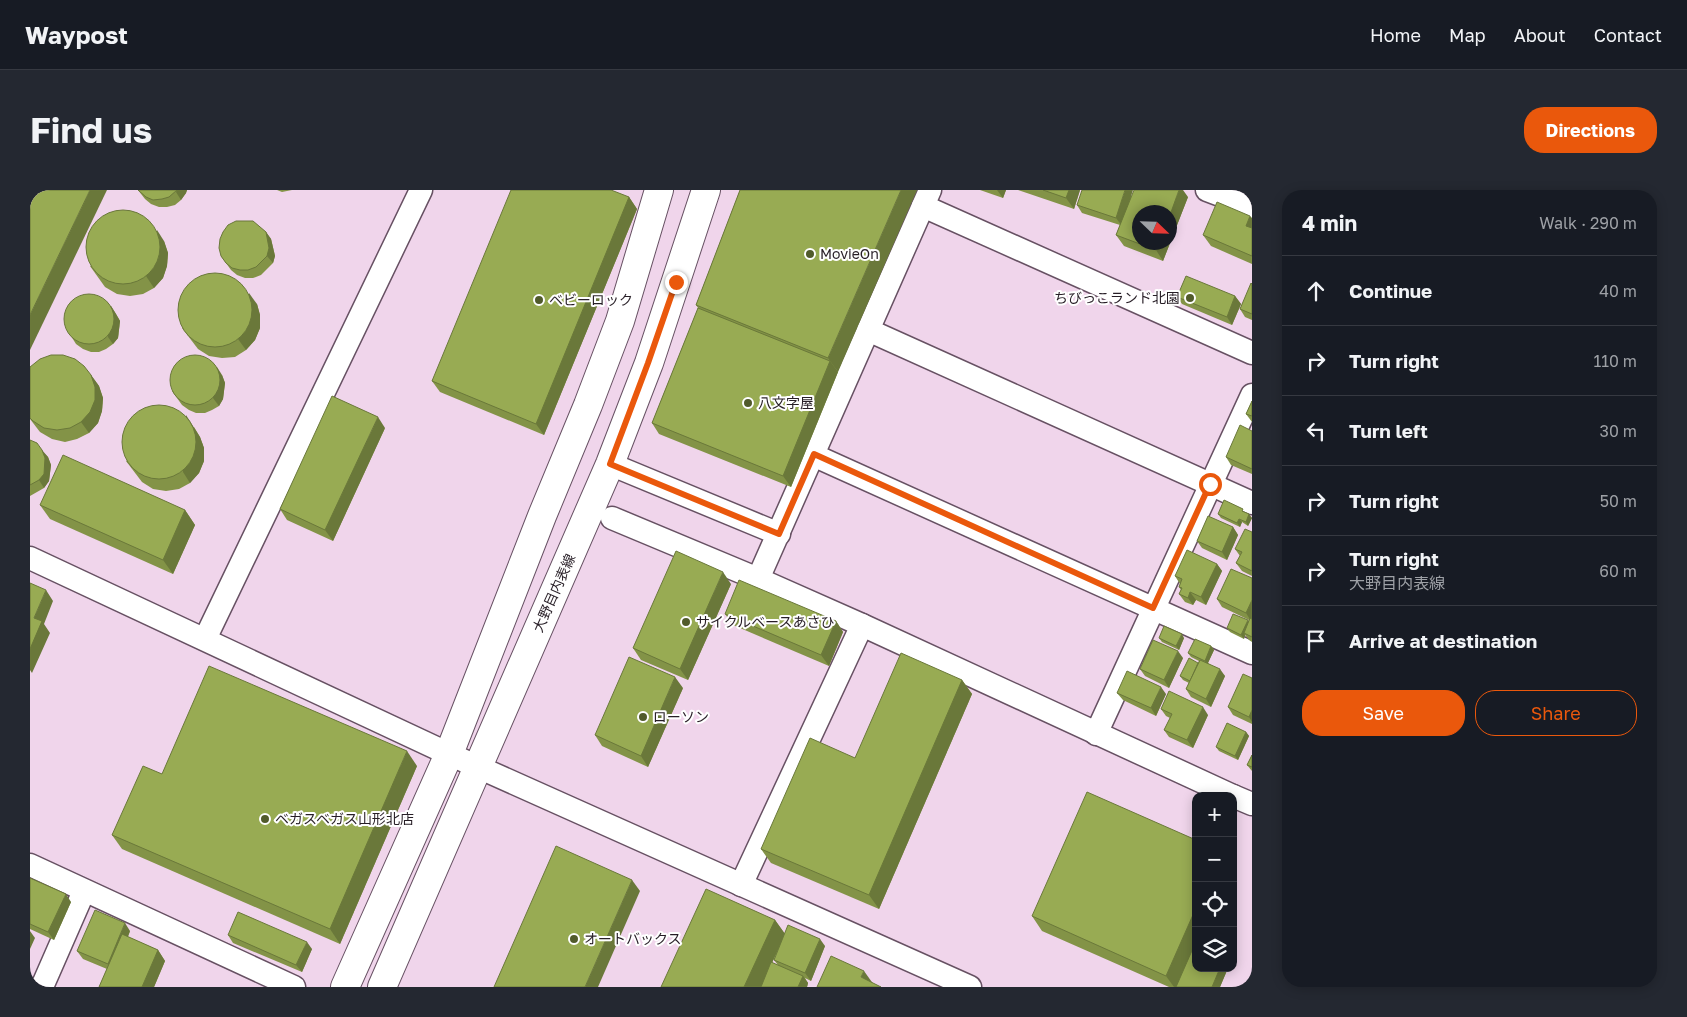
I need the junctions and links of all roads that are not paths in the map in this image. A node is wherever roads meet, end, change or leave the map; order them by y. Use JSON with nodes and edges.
{"nodes":[{"id":1,"x":420,"y":190,"type":"edge"},
{"id":2,"x":659,"y":190,"type":"edge"},
{"id":3,"x":706,"y":190,"type":"edge"},
{"id":4,"x":1207,"y":190,"type":"edge"},
{"id":5,"x":926,"y":198,"type":"edge"},
{"id":6,"x":1252,"y":207,"type":"edge"},
{"id":7,"x":868,"y":330,"type":"junction"},
{"id":8,"x":1252,"y":353,"type":"edge"},
{"id":9,"x":1252,"y":396,"type":"edge"},
{"id":10,"x":814,"y":454,"type":"junction"},
{"id":11,"x":610,"y":464,"type":"junction"},
{"id":12,"x":1210,"y":484,"type":"junction"},
{"id":13,"x":1252,"y":503,"type":"edge"},
{"id":14,"x":612,"y":518,"type":"dead end"},
{"id":15,"x":779,"y":534,"type":"junction"},
{"id":16,"x":30,"y":558,"type":"edge"},
{"id":17,"x":758,"y":579,"type":"junction"},
{"id":18,"x":1153,"y":608,"type":"junction"},
{"id":19,"x":862,"y":625,"type":"junction"},
{"id":20,"x":205,"y":639,"type":"junction"},
{"id":21,"x":1252,"y":653,"type":"edge"},
{"id":22,"x":1096,"y":734,"type":"junction"},
{"id":23,"x":449,"y":754,"type":"junction"},
{"id":24,"x":478,"y":766,"type":"junction"},
{"id":25,"x":1224,"y":792,"type":"edge"},
{"id":26,"x":1237,"y":798,"type":"edge"},
{"id":27,"x":1252,"y":804,"type":"edge"},
{"id":28,"x":30,"y":866,"type":"edge"},
{"id":29,"x":741,"y":885,"type":"junction"},
{"id":30,"x":84,"y":891,"type":"junction"},
{"id":31,"x":42,"y":987,"type":"edge"},
{"id":32,"x":294,"y":987,"type":"edge"},
{"id":33,"x":345,"y":987,"type":"edge"},
{"id":34,"x":382,"y":987,"type":"edge"},
{"id":35,"x":970,"y":987,"type":"edge"}],
"edges":[{"from":1,"to":20,"type":"street"},
{"from":2,"to":23,"type":"main road"},
{"from":3,"to":11,"type":"main road","name":"大野目内表線"},
{"from":4,"to":6,"type":"street"},
{"from":5,"to":7,"type":"street"},
{"from":5,"to":8,"type":"street"},
{"from":7,"to":10,"type":"street"},
{"from":7,"to":12,"type":"street"},
{"from":9,"to":12,"type":"street"},
{"from":10,"to":15,"type":"street"},
{"from":10,"to":18,"type":"street"},
{"from":11,"to":15,"type":"street"},
{"from":11,"to":24,"type":"main road","name":"大野目内表線"},
{"from":12,"to":13,"type":"street"},
{"from":12,"to":18,"type":"street"},
{"from":14,"to":17,"type":"street"},
{"from":15,"to":17,"type":"street"},
{"from":16,"to":20,"type":"street"},
{"from":17,"to":19,"type":"street"},
{"from":18,"to":21,"type":"street"},
{"from":18,"to":22,"type":"street"},
{"from":19,"to":22,"type":"street"},
{"from":19,"to":29,"type":"street"},
{"from":20,"to":23,"type":"street"},
{"from":22,"to":25,"type":"street"},
{"from":23,"to":24,"type":"street"},
{"from":23,"to":33,"type":"main road"},
{"from":24,"to":29,"type":"street"},
{"from":24,"to":34,"type":"main road","name":"大野目内表線"},
{"from":26,"to":27,"type":"street"},
{"from":28,"to":30,"type":"street"},
{"from":29,"to":35,"type":"street"},
{"from":30,"to":31,"type":"street"},
{"from":30,"to":32,"type":"street"}]}
